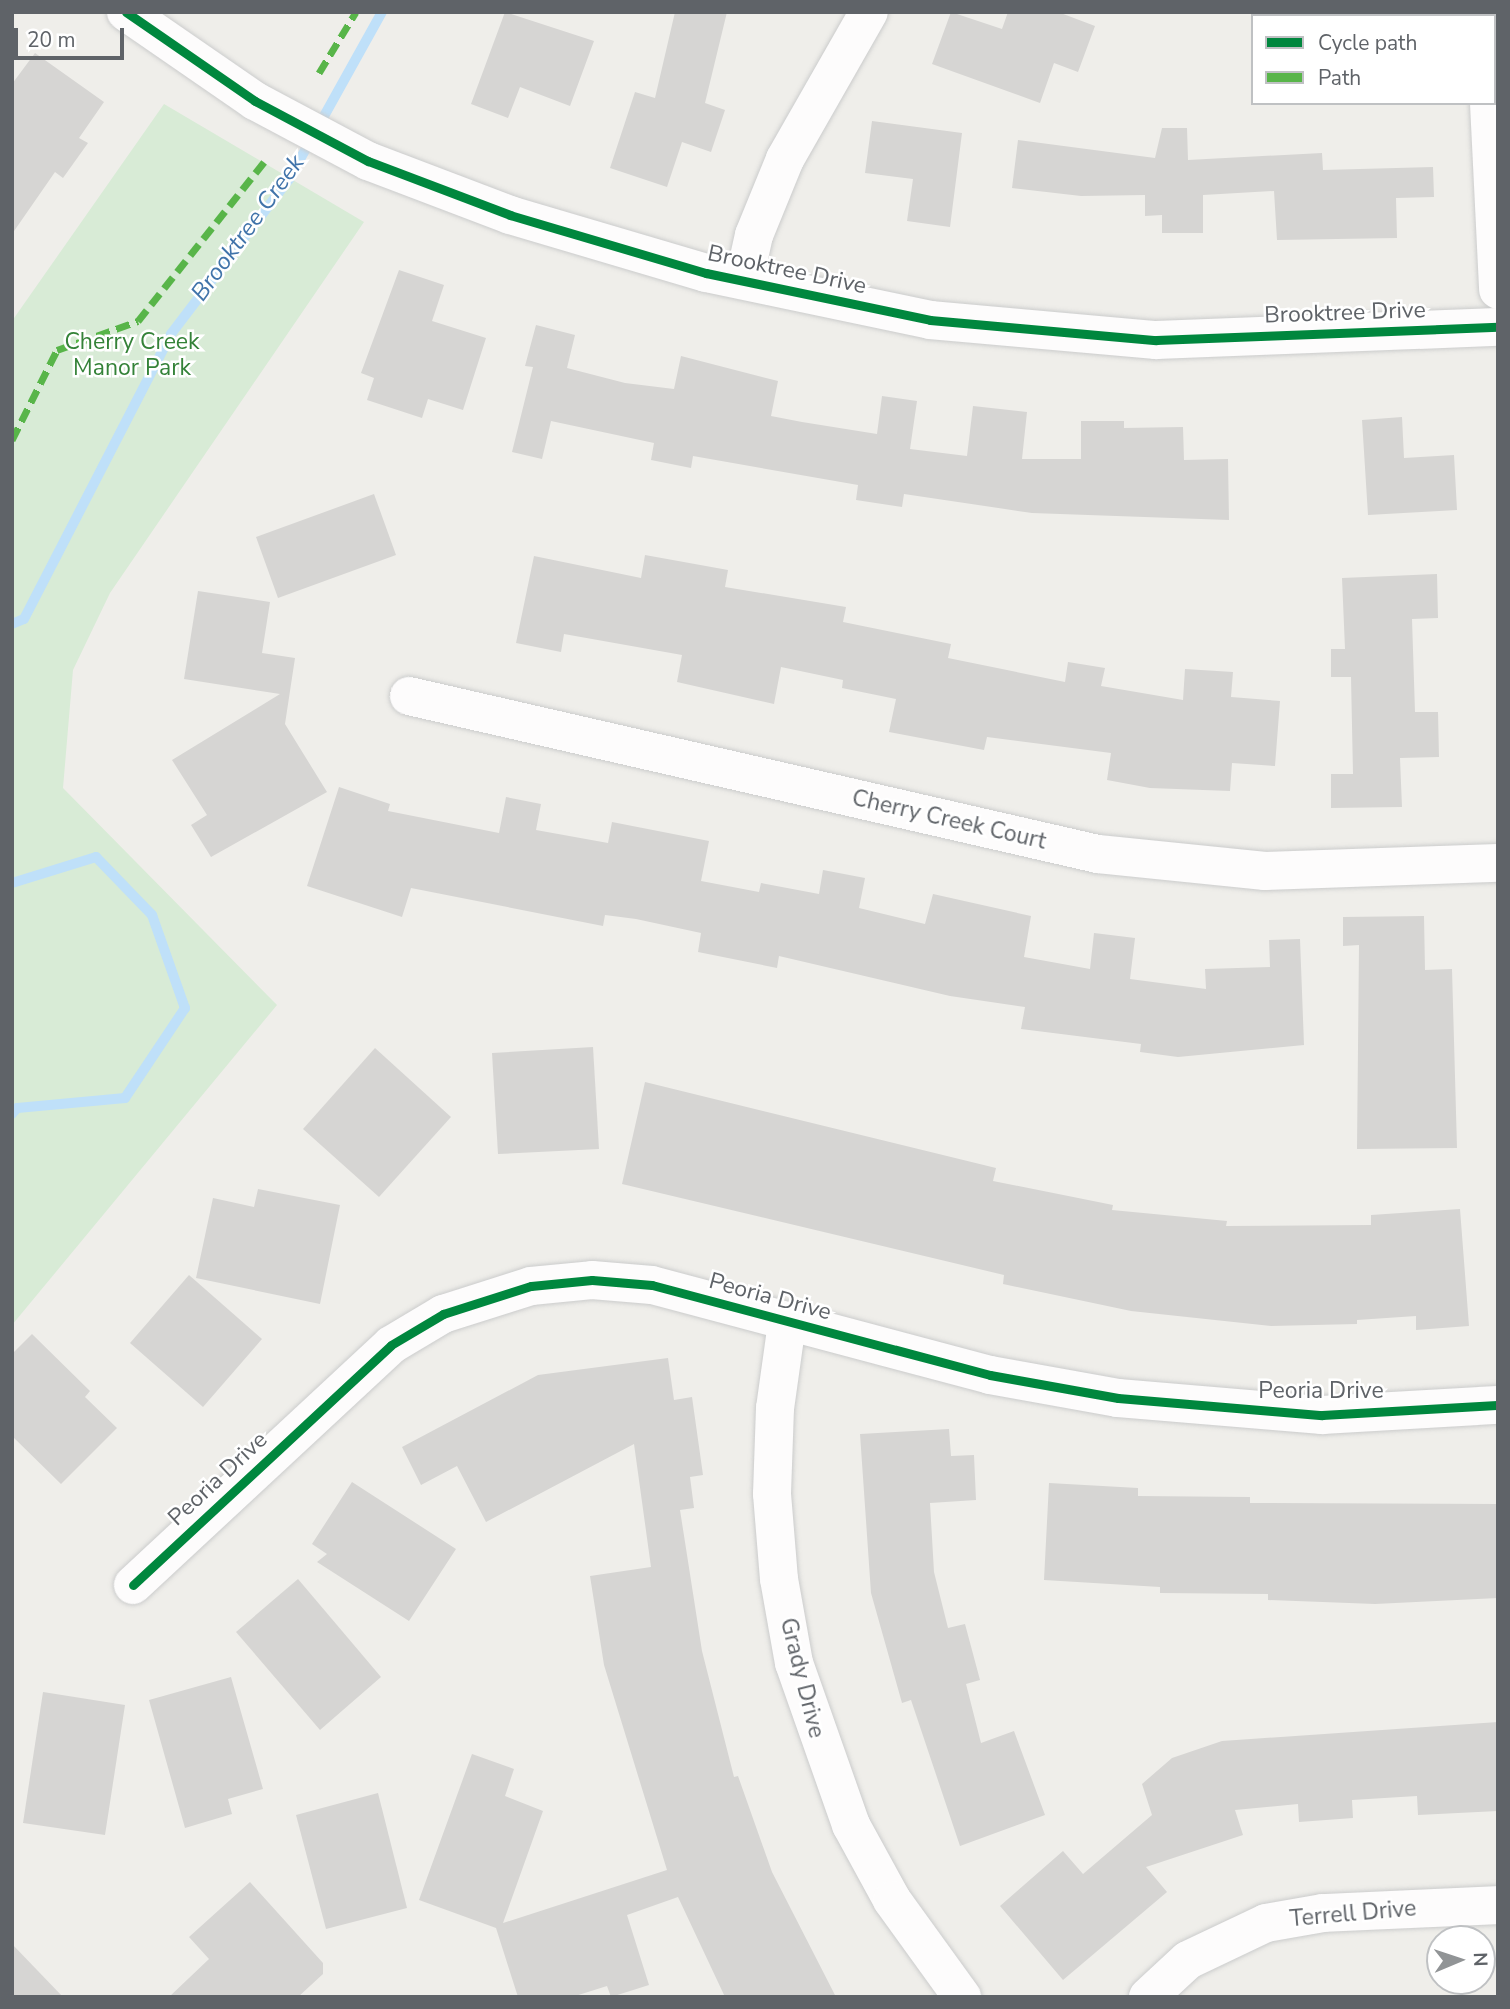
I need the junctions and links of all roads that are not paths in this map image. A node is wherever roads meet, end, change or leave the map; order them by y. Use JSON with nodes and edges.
{"nodes":[{"id":1,"x":126,"y":12,"type":"edge"},
{"id":2,"x":869,"y":12,"type":"edge"},
{"id":3,"x":1489,"y":105,"type":"edge"},
{"id":4,"x":744,"y":280,"type":"junction"},
{"id":5,"x":1498,"y":290,"type":"edge"},
{"id":6,"x":1498,"y":327,"type":"edge"},
{"id":7,"x":409,"y":696,"type":"dead end"},
{"id":8,"x":1498,"y":863,"type":"edge"},
{"id":9,"x":787,"y":1323,"type":"junction"},
{"id":10,"x":1498,"y":1405,"type":"edge"},
{"id":11,"x":133,"y":1585,"type":"dead end"},
{"id":12,"x":1498,"y":1905,"type":"edge"},
{"id":13,"x":961,"y":1997,"type":"edge"},
{"id":14,"x":1148,"y":1997,"type":"edge"}],
"edges":[{"from":1,"to":4,"type":"street","name":"Brooktree Drive"},
{"from":2,"to":4,"type":"street"},
{"from":3,"to":5,"type":"street"},
{"from":4,"to":6,"type":"street","name":"Brooktree Drive"},
{"from":7,"to":8,"type":"street","name":"Cherry Creek Court"},
{"from":9,"to":10,"type":"street","name":"Peoria Drive"},
{"from":9,"to":11,"type":"street","name":"Peoria Drive"},
{"from":9,"to":13,"type":"street","name":"Grady Drive"},
{"from":12,"to":14,"type":"street","name":"Terrell Drive"}]}
